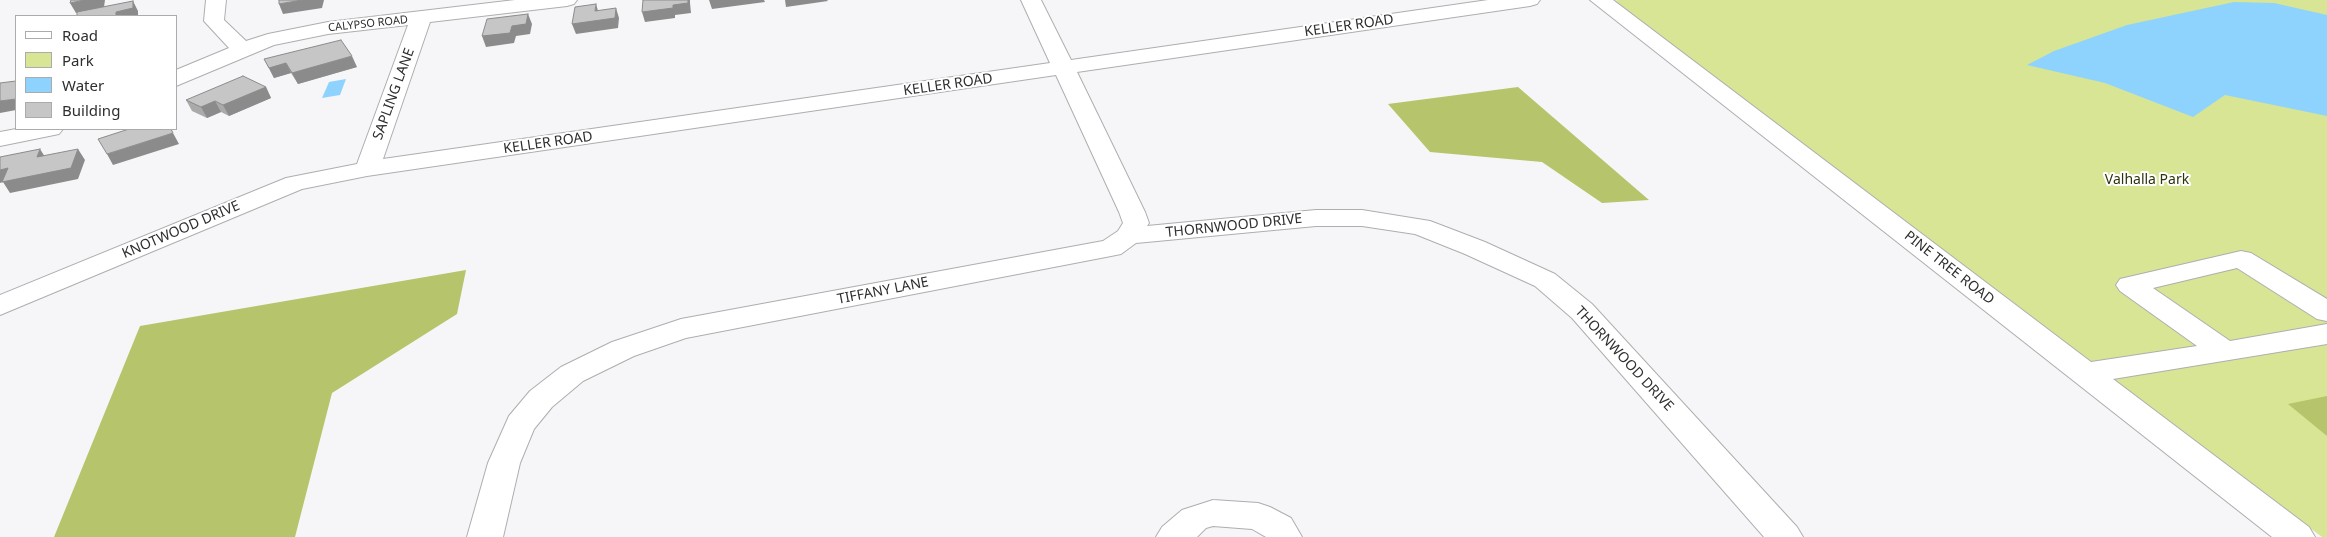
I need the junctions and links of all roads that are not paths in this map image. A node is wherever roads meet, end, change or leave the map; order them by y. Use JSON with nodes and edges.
{"nodes":[{"id":1,"x":216,"y":0,"type":"edge"},
{"id":2,"x":567,"y":0,"type":"edge"},
{"id":3,"x":1031,"y":0,"type":"edge"},
{"id":4,"x":1530,"y":0,"type":"edge"},
{"id":5,"x":1600,"y":0,"type":"edge"},
{"id":6,"x":421,"y":18,"type":"junction"},
{"id":7,"x":242,"y":50,"type":"junction"},
{"id":8,"x":1063,"y":68,"type":"junction"},
{"id":9,"x":178,"y":78,"type":"edge"},
{"id":10,"x":46,"y":130,"type":"edge"},
{"id":11,"x":0,"y":139,"type":"edge"},
{"id":12,"x":367,"y":169,"type":"junction"},
{"id":13,"x":1129,"y":236,"type":"junction"},
{"id":14,"x":0,"y":306,"type":"edge"},
{"id":15,"x":2327,"y":312,"type":"edge"},
{"id":16,"x":2327,"y":334,"type":"edge"},
{"id":17,"x":2225,"y":352,"type":"junction"},
{"id":18,"x":2084,"y":373,"type":"junction"},
{"id":19,"x":485,"y":537,"type":"edge"},
{"id":20,"x":1174,"y":537,"type":"edge"},
{"id":21,"x":1284,"y":537,"type":"edge"},
{"id":22,"x":1785,"y":537,"type":"edge"},
{"id":23,"x":2297,"y":537,"type":"edge"}],
"edges":[{"from":1,"to":7,"type":"street"},
{"from":2,"to":6,"type":"street","name":"CALYPSO ROAD"},
{"from":3,"to":8,"type":"street"},
{"from":4,"to":8,"type":"street","name":"KELLER ROAD"},
{"from":5,"to":18,"type":"street","name":"PINE TREE ROAD"},
{"from":6,"to":7,"type":"street","name":"CALYPSO ROAD"},
{"from":6,"to":12,"type":"street","name":"SAPLING LANE"},
{"from":7,"to":9,"type":"street","name":"CALYPSO ROAD"},
{"from":8,"to":12,"type":"street","name":"KELLER ROAD"},
{"from":8,"to":13,"type":"street"},
{"from":10,"to":11,"type":"street"},
{"from":12,"to":14,"type":"street","name":"KNOTWOOD DRIVE"},
{"from":13,"to":19,"type":"street","name":"TIFFANY LANE"},
{"from":13,"to":22,"type":"street","name":"THORNWOOD DRIVE"},
{"from":15,"to":17,"type":"street"},
{"from":16,"to":17,"type":"street"},
{"from":17,"to":18,"type":"street"},
{"from":18,"to":23,"type":"street","name":"PINE TREE ROAD"},
{"from":20,"to":21,"type":"street"}]}
